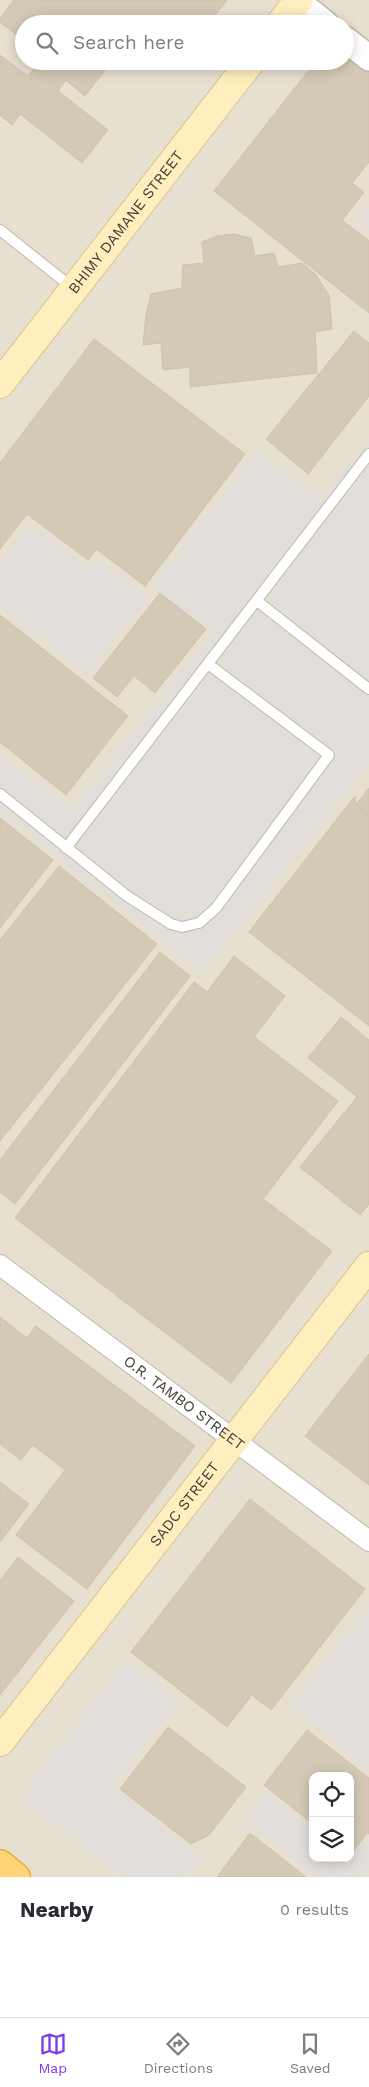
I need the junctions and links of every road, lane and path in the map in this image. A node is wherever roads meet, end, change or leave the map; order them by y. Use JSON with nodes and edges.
{"nodes":[{"id":1,"x":298,"y":0,"type":"edge"},
{"id":2,"x":287,"y":15,"type":"edge"},
{"id":3,"x":316,"y":15,"type":"edge"},
{"id":4,"x":354,"y":46,"type":"edge"},
{"id":5,"x":369,"y":58,"type":"edge"},
{"id":6,"x":244,"y":70,"type":"edge"},
{"id":7,"x":0,"y":230,"type":"edge"},
{"id":8,"x":74,"y":289,"type":"junction"},
{"id":9,"x":0,"y":384,"type":"edge"},
{"id":10,"x":369,"y":454,"type":"edge"},
{"id":11,"x":257,"y":600,"type":"junction"},
{"id":12,"x":208,"y":664,"type":"junction"},
{"id":13,"x":369,"y":689,"type":"edge"},
{"id":14,"x":0,"y":794,"type":"edge"},
{"id":15,"x":66,"y":848,"type":"junction"},
{"id":16,"x":0,"y":1265,"type":"edge"},
{"id":17,"x":369,"y":1266,"type":"edge"},
{"id":18,"x":233,"y":1441,"type":"junction"},
{"id":19,"x":369,"y":1541,"type":"edge"},
{"id":20,"x":0,"y":1742,"type":"edge"},
{"id":21,"x":0,"y":1864,"type":"edge"},
{"id":22,"x":16,"y":1877,"type":"edge"}],
"edges":[{"from":1,"to":2,"type":"main road"},
{"from":1,"to":3,"type":"street"},
{"from":4,"to":5,"type":"street"},
{"from":6,"to":8,"type":"main road","name":"BHIMY DAMANE STREET"},
{"from":7,"to":8,"type":"lane"},
{"from":8,"to":9,"type":"main road","name":"BHIMY DAMANE STREET"},
{"from":10,"to":11,"type":"lane"},
{"from":11,"to":12,"type":"lane"},
{"from":11,"to":13,"type":"lane"},
{"from":12,"to":15,"type":"lane"},
{"from":12,"to":15,"type":"lane"},
{"from":14,"to":15,"type":"lane"},
{"from":16,"to":18,"type":"street","name":"O.R. TAMBO STREET"},
{"from":17,"to":18,"type":"main road","name":"SADC STREET"},
{"from":18,"to":19,"type":"street","name":"O.R. TAMBO STREET"},
{"from":18,"to":20,"type":"main road","name":"SADC STREET"},
{"from":21,"to":22,"type":"highway"}]}
